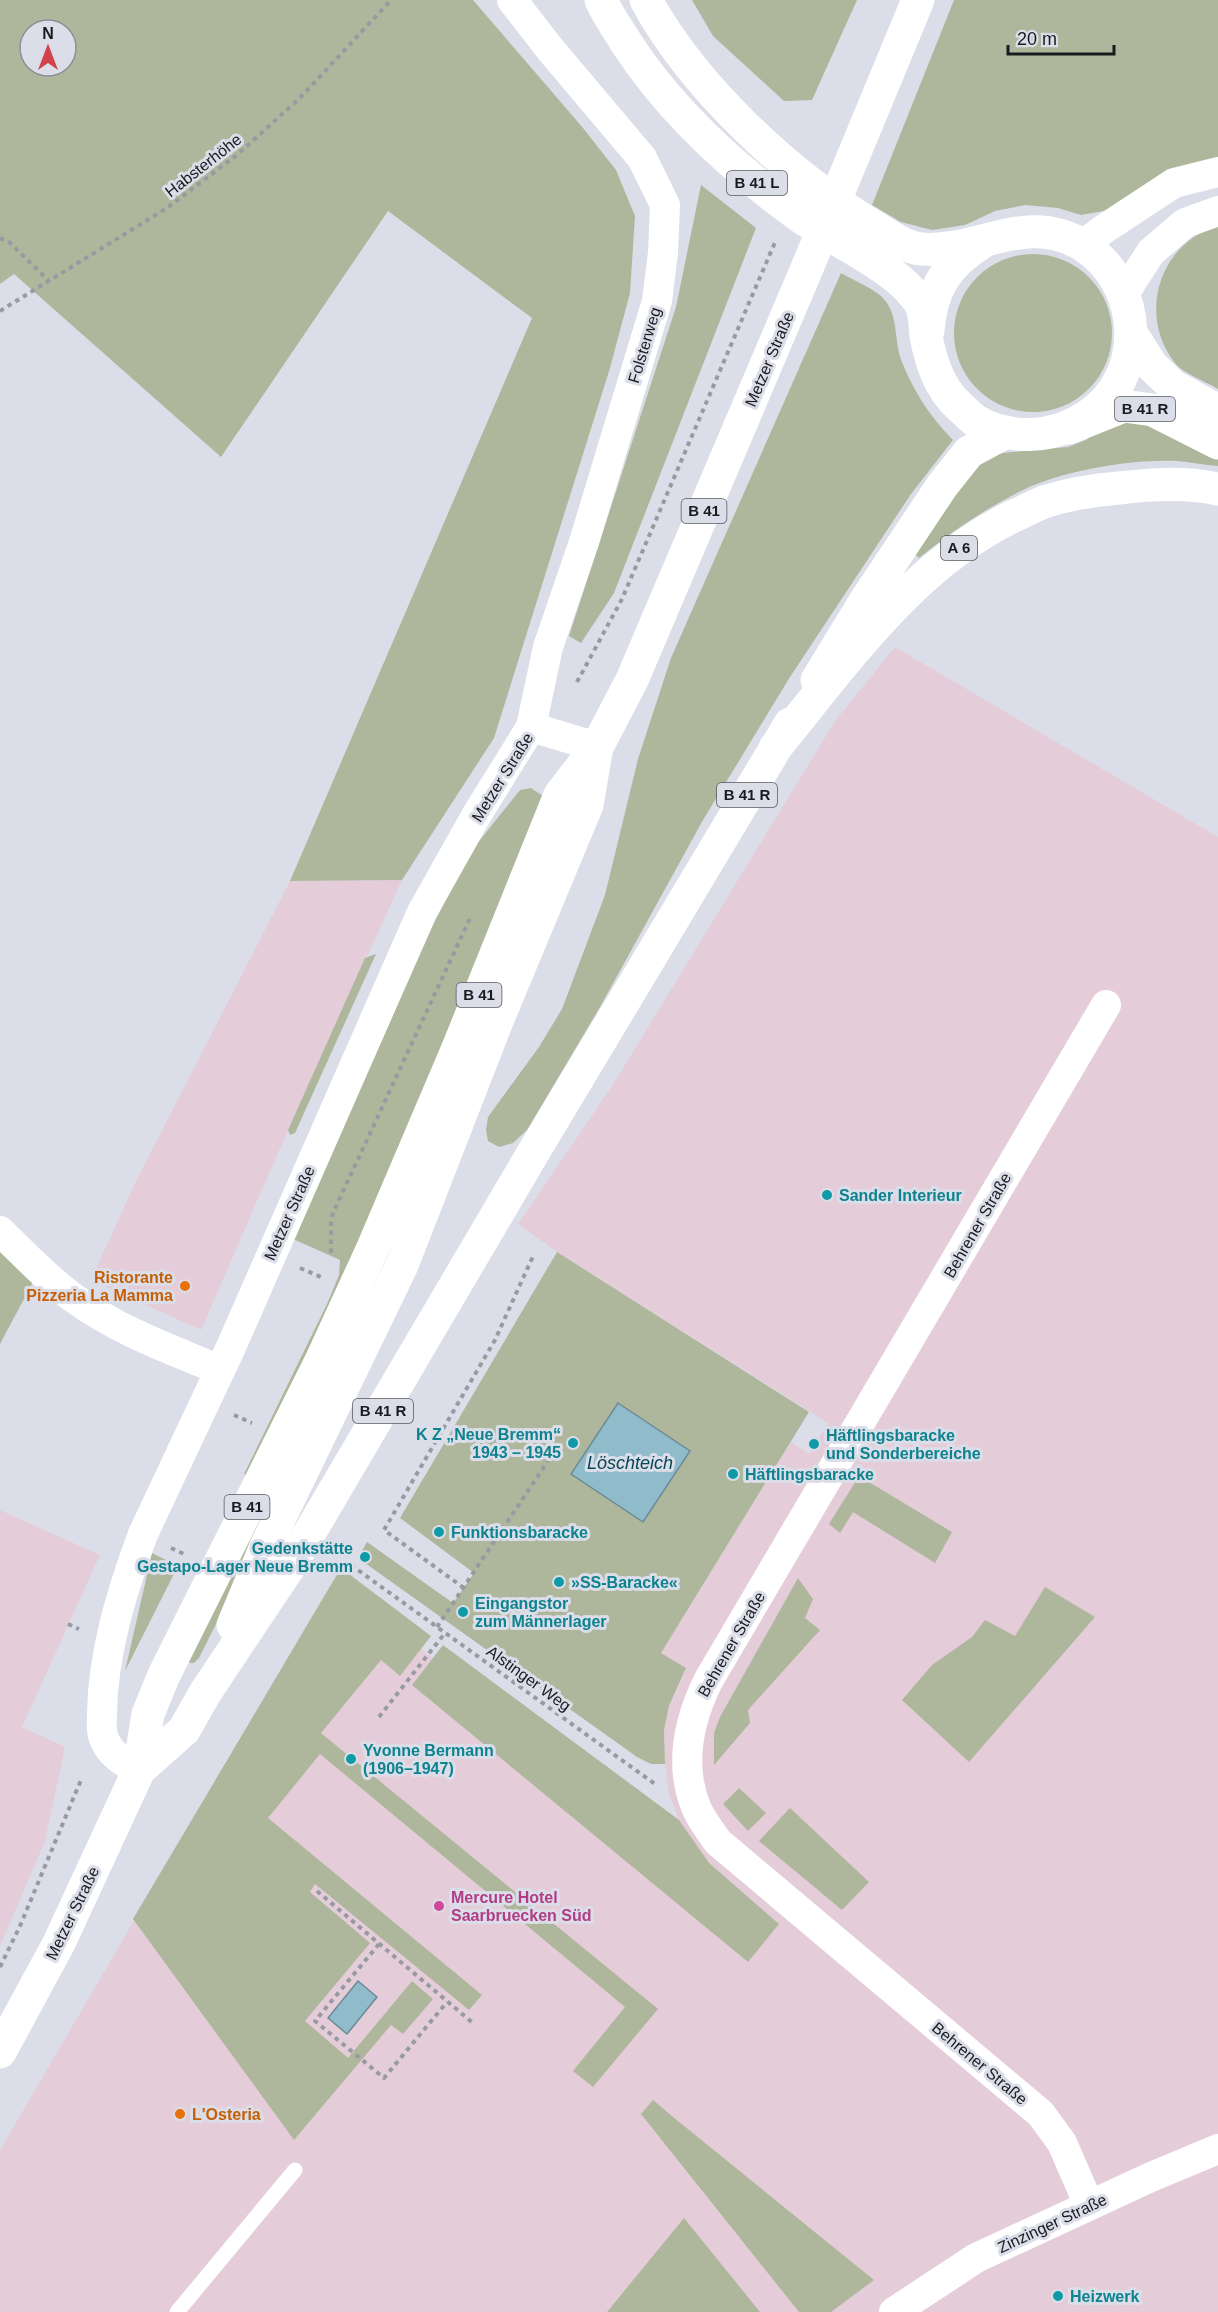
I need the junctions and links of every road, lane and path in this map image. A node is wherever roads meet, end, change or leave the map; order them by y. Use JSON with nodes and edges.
{"nodes":[{"id":1,"x":391,"y":0,"type":"edge"},
{"id":2,"x":512,"y":0,"type":"edge"},
{"id":3,"x":601,"y":0,"type":"edge"},
{"id":4,"x":646,"y":0,"type":"edge"},
{"id":5,"x":918,"y":0,"type":"edge"},
{"id":6,"x":1218,"y":172,"type":"edge"},
{"id":7,"x":1218,"y":212,"type":"edge"},
{"id":8,"x":0,"y":238,"type":"edge"},
{"id":9,"x":990,"y":238,"type":"junction"},
{"id":10,"x":1083,"y":245,"type":"junction"},
{"id":11,"x":769,"y":257,"type":"dead end"},
{"id":12,"x":48,"y":280,"type":"junction"},
{"id":13,"x":1124,"y":294,"type":"junction"},
{"id":14,"x":0,"y":311,"type":"edge"},
{"id":15,"x":1132,"y":336,"type":"junction"},
{"id":16,"x":927,"y":341,"type":"junction"},
{"id":17,"x":1218,"y":411,"type":"edge"},
{"id":18,"x":1069,"y":428,"type":"junction"},
{"id":19,"x":1006,"y":432,"type":"junction"},
{"id":20,"x":1218,"y":443,"type":"edge"},
{"id":21,"x":1218,"y":489,"type":"edge"},
{"id":22,"x":576,"y":682,"type":"dead end"},
{"id":23,"x":531,"y":728,"type":"junction"},
{"id":24,"x":597,"y":747,"type":"junction"},
{"id":25,"x":775,"y":748,"type":"junction"},
{"id":26,"x":474,"y":909,"type":"dead end"},
{"id":27,"x":1106,"y":1005,"type":"dead end"},
{"id":28,"x":0,"y":1231,"type":"edge"},
{"id":29,"x":534,"y":1254,"type":"dead end"},
{"id":30,"x":331,"y":1264,"type":"dead end"},
{"id":31,"x":295,"y":1265,"type":"dead end"},
{"id":32,"x":327,"y":1280,"type":"dead end"},
{"id":33,"x":220,"y":1370,"type":"junction"},
{"id":34,"x":230,"y":1413,"type":"dead end"},
{"id":35,"x":258,"y":1426,"type":"dead end"},
{"id":36,"x":549,"y":1461,"type":"dead end"},
{"id":37,"x":351,"y":1565,"type":"dead end"},
{"id":38,"x":464,"y":1588,"type":"junction"},
{"id":39,"x":68,"y":1624,"type":"dead end"},
{"id":40,"x":437,"y":1627,"type":"junction"},
{"id":41,"x":78,"y":1628,"type":"dead end"},
{"id":42,"x":445,"y":1633,"type":"junction"},
{"id":43,"x":205,"y":1693,"type":"junction"},
{"id":44,"x":379,"y":1717,"type":"dead end"},
{"id":45,"x":139,"y":1770,"type":"junction"},
{"id":46,"x":81,"y":1780,"type":"dead end"},
{"id":47,"x":696,"y":1805,"type":"junction"},
{"id":48,"x":317,"y":1891,"type":"dead end"},
{"id":49,"x":380,"y":1944,"type":"junction"},
{"id":50,"x":0,"y":1967,"type":"edge"},
{"id":51,"x":447,"y":2002,"type":"junction"},
{"id":52,"x":474,"y":2024,"type":"dead end"},
{"id":53,"x":0,"y":2052,"type":"edge"},
{"id":54,"x":1218,"y":2149,"type":"edge"},
{"id":55,"x":296,"y":2170,"type":"dead end"},
{"id":56,"x":1089,"y":2205,"type":"junction"},
{"id":57,"x":177,"y":2312,"type":"edge"},
{"id":58,"x":894,"y":2312,"type":"edge"}],
"edges":[{"from":1,"to":12,"type":"path","name":"Habsterhöhe"},
{"from":2,"to":23,"type":"street","name":"Folsterweg"},
{"from":3,"to":16,"type":"main road","number":"B 41 L"},
{"from":4,"to":9,"type":"main road","number":"B 41 L"},
{"from":5,"to":24,"type":"main road","name":"Metzer Straße","number":"B 41"},
{"from":6,"to":10,"type":"street"},
{"from":7,"to":13,"type":"street"},
{"from":8,"to":12,"type":"path"},
{"from":9,"to":10,"type":"main road"},
{"from":9,"to":16,"type":"main road"},
{"from":10,"to":13,"type":"main road"},
{"from":11,"to":22,"type":"path"},
{"from":12,"to":14,"type":"path","name":"Habsterhöhe"},
{"from":13,"to":15,"type":"main road"},
{"from":15,"to":17,"type":"main road","number":"B 41 R"},
{"from":15,"to":18,"type":"main road"},
{"from":16,"to":19,"type":"main road"},
{"from":18,"to":19,"type":"main road"},
{"from":18,"to":20,"type":"main road","number":"B 41 R"},
{"from":19,"to":25,"type":"main road","number":"B 41 R"},
{"from":21,"to":25,"type":"main road","number":"A 6"},
{"from":23,"to":24,"type":"street","name":"Metzer Straße"},
{"from":23,"to":33,"type":"street","name":"Metzer Straße"},
{"from":24,"to":43,"type":"main road","name":"Metzer Straße","number":"B 41"},
{"from":24,"to":45,"type":"main road","name":"Metzer Straße","number":"B 41"},
{"from":25,"to":43,"type":"main road","name":"Metzer Straße","number":"B 41 R"},
{"from":26,"to":30,"type":"path"},
{"from":27,"to":47,"type":"street","name":"Behrener Straße"},
{"from":28,"to":33,"type":"street"},
{"from":29,"to":38,"type":"path"},
{"from":31,"to":32,"type":"path"},
{"from":33,"to":45,"type":"street","name":"Metzer Straße"},
{"from":34,"to":35,"type":"path"},
{"from":36,"to":38,"type":"path"},
{"from":37,"to":40,"type":"path","name":"Alstinger Weg"},
{"from":38,"to":40,"type":"path"},
{"from":39,"to":41,"type":"path"},
{"from":40,"to":42,"type":"path","name":"Alstinger Weg"},
{"from":42,"to":44,"type":"path"},
{"from":42,"to":47,"type":"path","name":"Alstinger Weg"},
{"from":43,"to":45,"type":"main road","name":"Metzer Straße","number":"B 41"},
{"from":45,"to":53,"type":"main road","name":"Metzer Straße","number":"B 41"},
{"from":46,"to":50,"type":"path"},
{"from":47,"to":56,"type":"street","name":"Behrener Straße"},
{"from":48,"to":49,"type":"path"},
{"from":49,"to":51,"type":"path"},
{"from":49,"to":51,"type":"path"},
{"from":51,"to":52,"type":"path"},
{"from":54,"to":56,"type":"street","name":"Zinzinger Straße"},
{"from":55,"to":57,"type":"lane"},
{"from":56,"to":58,"type":"street","name":"Zinzinger Straße"}]}
